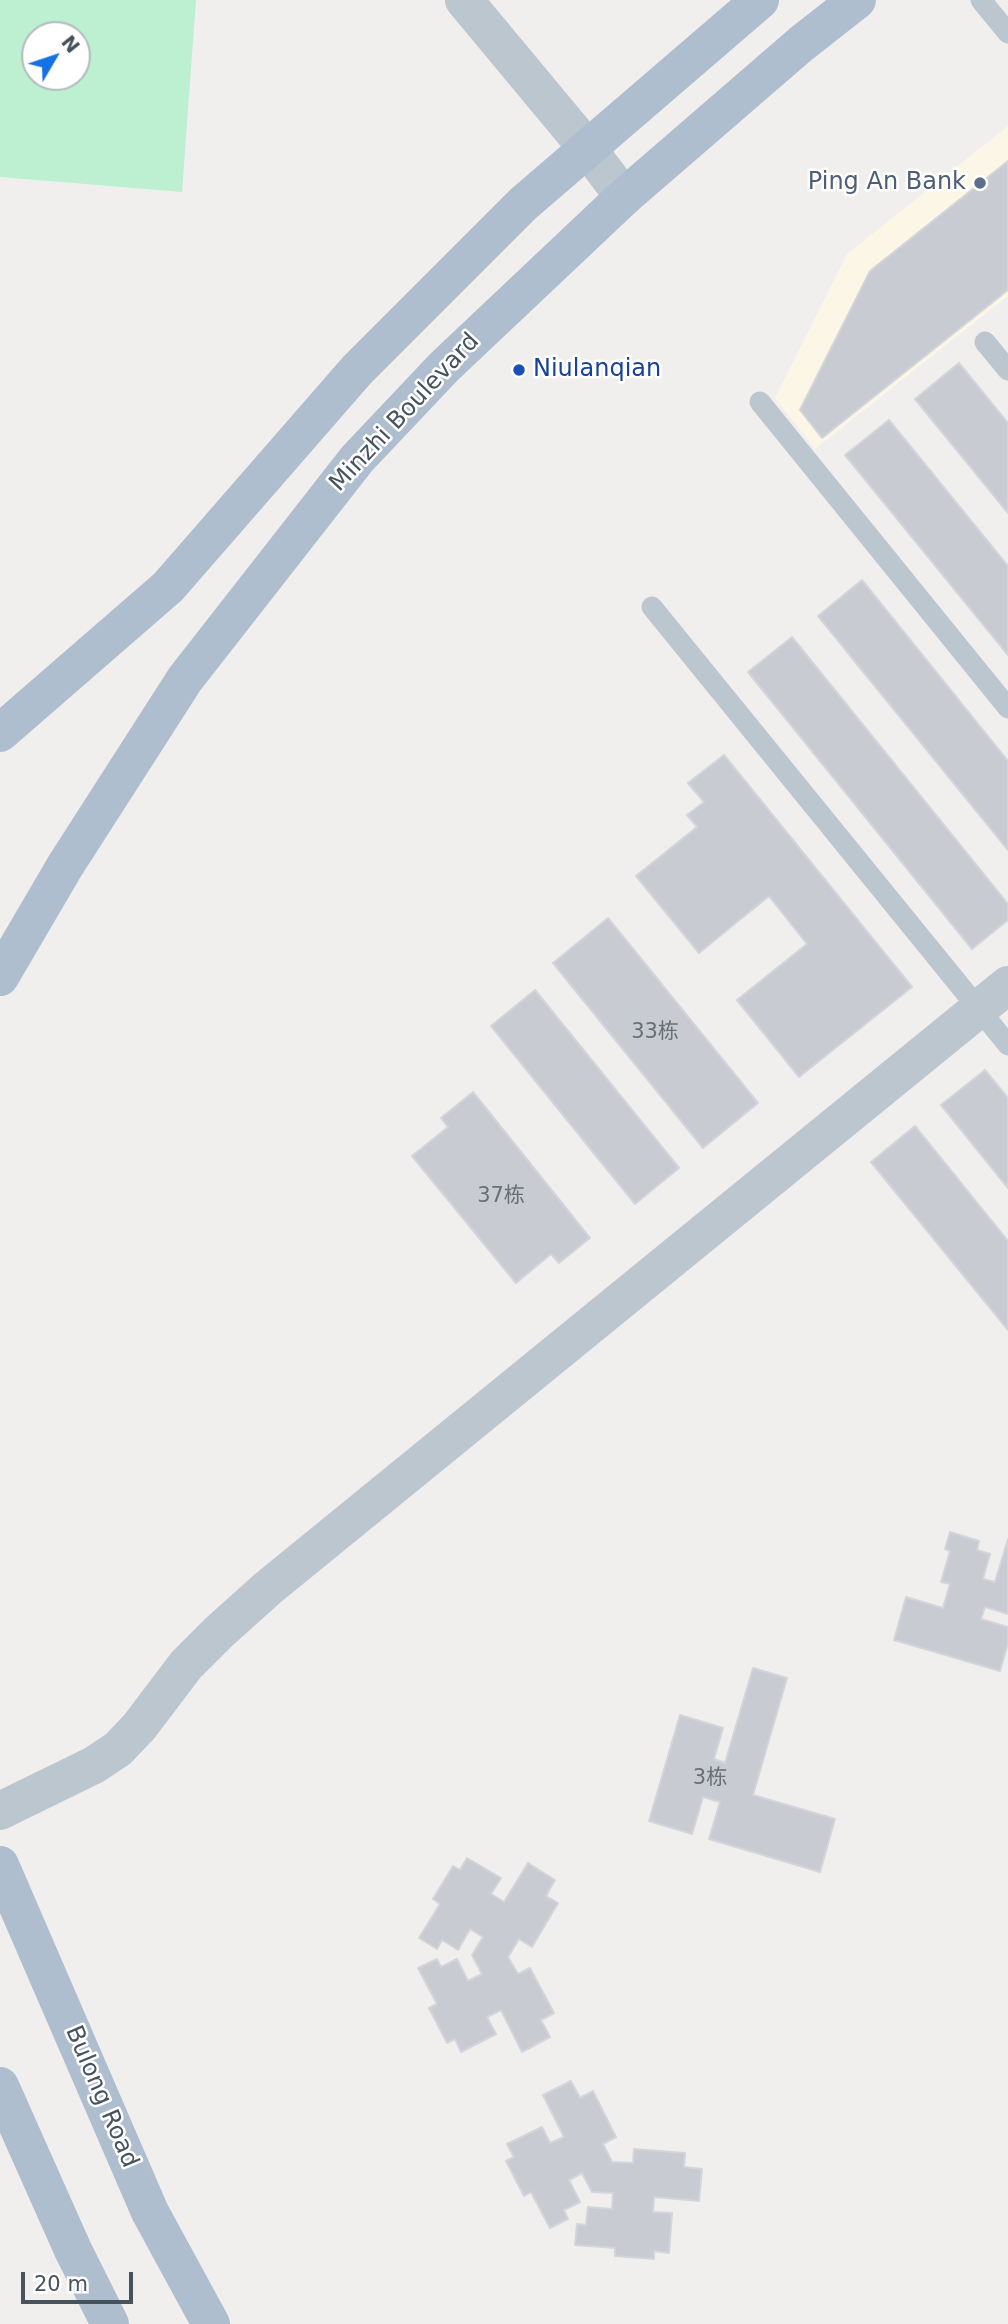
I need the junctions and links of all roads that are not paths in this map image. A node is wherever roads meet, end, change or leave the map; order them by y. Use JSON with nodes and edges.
{"nodes":[{"id":1,"x":464,"y":0,"type":"edge"},
{"id":2,"x":760,"y":0,"type":"edge"},
{"id":3,"x":857,"y":0,"type":"edge"},
{"id":4,"x":981,"y":0,"type":"edge"},
{"id":5,"x":1008,"y":33,"type":"edge"},
{"id":6,"x":587,"y":148,"type":"junction"},
{"id":7,"x":624,"y":197,"type":"junction"},
{"id":8,"x":985,"y":342,"type":"dead end"},
{"id":9,"x":1008,"y":370,"type":"edge"},
{"id":10,"x":760,"y":402,"type":"dead end"},
{"id":11,"x":652,"y":607,"type":"dead end"},
{"id":12,"x":1008,"y":708,"type":"edge"},
{"id":13,"x":0,"y":733,"type":"edge"},
{"id":14,"x":0,"y":977,"type":"edge"},
{"id":15,"x":1008,"y":985,"type":"edge"},
{"id":16,"x":979,"y":1009,"type":"junction"},
{"id":17,"x":1008,"y":1045,"type":"edge"},
{"id":18,"x":0,"y":1811,"type":"edge"},
{"id":19,"x":0,"y":1865,"type":"edge"},
{"id":20,"x":0,"y":2086,"type":"edge"},
{"id":21,"x":110,"y":2324,"type":"edge"},
{"id":22,"x":211,"y":2324,"type":"edge"}],
"edges":[{"from":1,"to":6,"type":"street"},
{"from":2,"to":6,"type":"main road"},
{"from":3,"to":7,"type":"main road","name":"Minzhi Boulevard"},
{"from":4,"to":5,"type":"lane"},
{"from":6,"to":7,"type":"street"},
{"from":6,"to":13,"type":"main road"},
{"from":7,"to":14,"type":"main road","name":"Minzhi Boulevard"},
{"from":8,"to":9,"type":"lane"},
{"from":10,"to":12,"type":"lane"},
{"from":11,"to":16,"type":"lane"},
{"from":15,"to":16,"type":"street"},
{"from":16,"to":17,"type":"lane"},
{"from":16,"to":18,"type":"street"},
{"from":19,"to":22,"type":"main road","name":"Bulong Road"},
{"from":20,"to":21,"type":"main road"}]}
